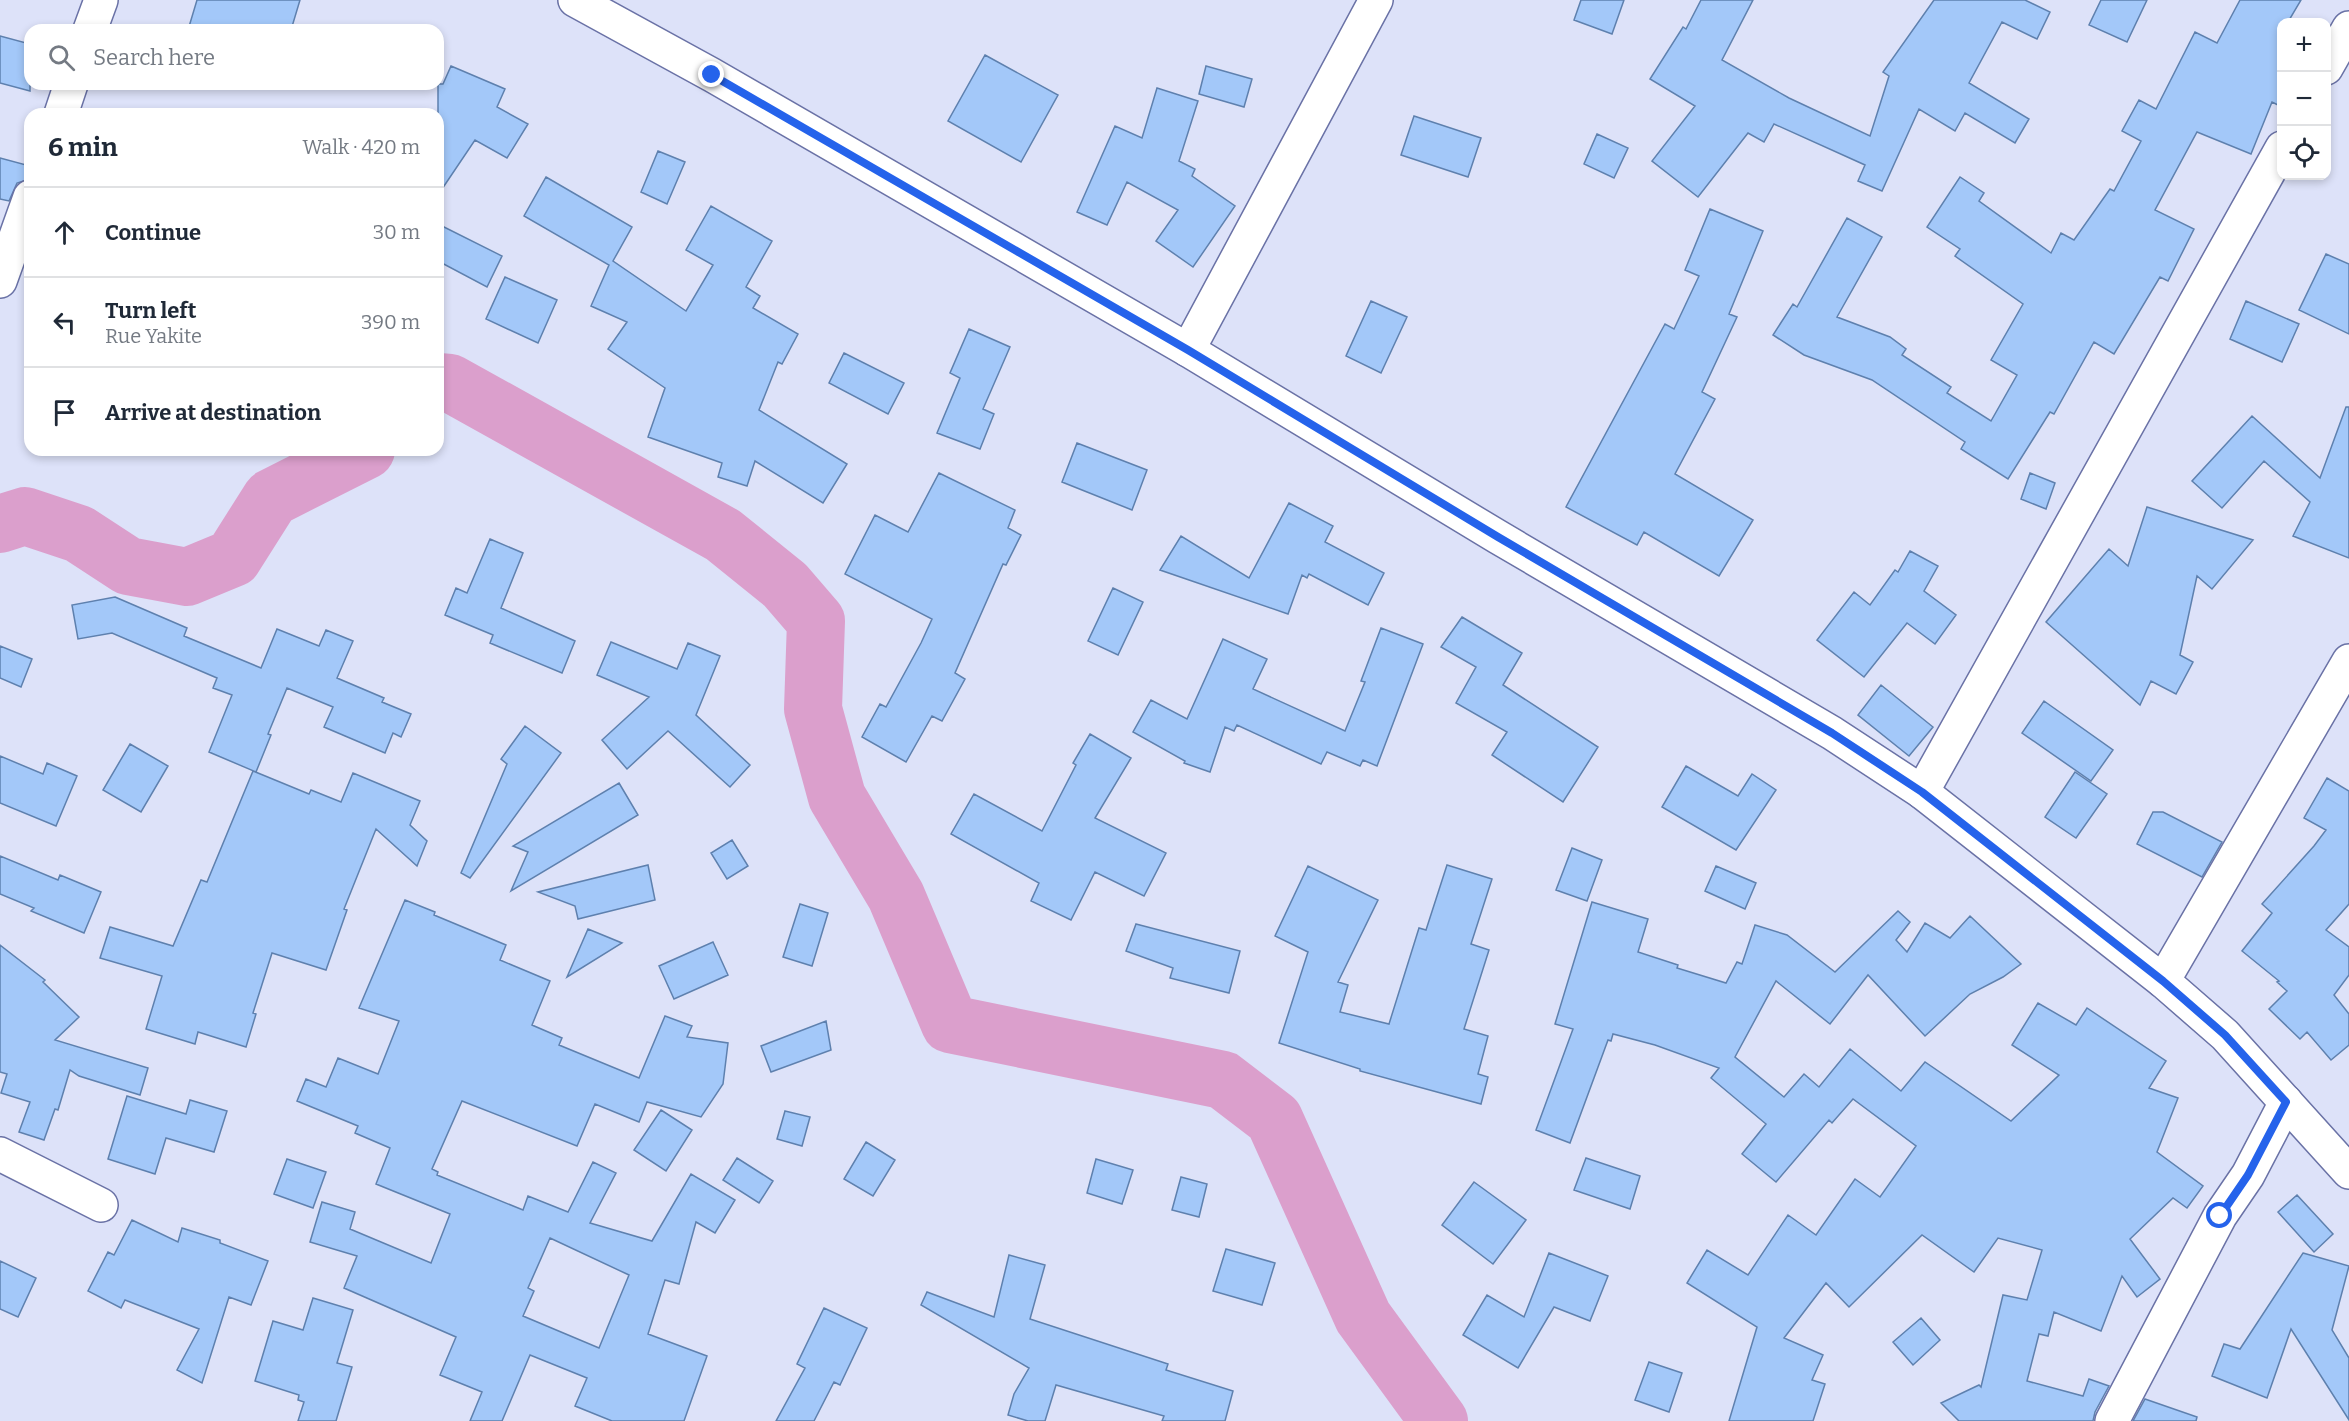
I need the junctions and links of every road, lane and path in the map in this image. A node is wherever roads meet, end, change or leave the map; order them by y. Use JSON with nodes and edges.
{"nodes":[{"id":1,"x":101,"y":0,"type":"edge"},
{"id":2,"x":575,"y":0,"type":"edge"},
{"id":3,"x":1376,"y":0,"type":"edge"},
{"id":4,"x":92,"y":24,"type":"edge"},
{"id":5,"x":2349,"y":28,"type":"edge"},
{"id":6,"x":2331,"y":59,"type":"edge"},
{"id":7,"x":69,"y":90,"type":"edge"},
{"id":8,"x":62,"y":108,"type":"edge"},
{"id":9,"x":2277,"y":157,"type":"edge"},
{"id":10,"x":24,"y":213,"type":"edge"},
{"id":11,"x":0,"y":281,"type":"edge"},
{"id":12,"x":1188,"y":350,"type":"junction"},
{"id":13,"x":2349,"y":662,"type":"edge"},
{"id":14,"x":1922,"y":792,"type":"junction"},
{"id":15,"x":2163,"y":981,"type":"junction"},
{"id":16,"x":2286,"y":1102,"type":"junction"},
{"id":17,"x":0,"y":1154,"type":"edge"},
{"id":18,"x":2349,"y":1172,"type":"edge"},
{"id":19,"x":101,"y":1205,"type":"dead end"},
{"id":20,"x":2112,"y":1421,"type":"edge"}],
"edges":[{"from":1,"to":4,"type":"street"},
{"from":2,"to":12,"type":"street"},
{"from":3,"to":12,"type":"street"},
{"from":5,"to":6,"type":"street"},
{"from":7,"to":8,"type":"street"},
{"from":9,"to":14,"type":"street"},
{"from":10,"to":11,"type":"street"},
{"from":12,"to":14,"type":"street"},
{"from":13,"to":15,"type":"street"},
{"from":14,"to":15,"type":"street"},
{"from":15,"to":16,"type":"street"},
{"from":16,"to":18,"type":"street"},
{"from":16,"to":20,"type":"street"},
{"from":17,"to":19,"type":"street"}]}
